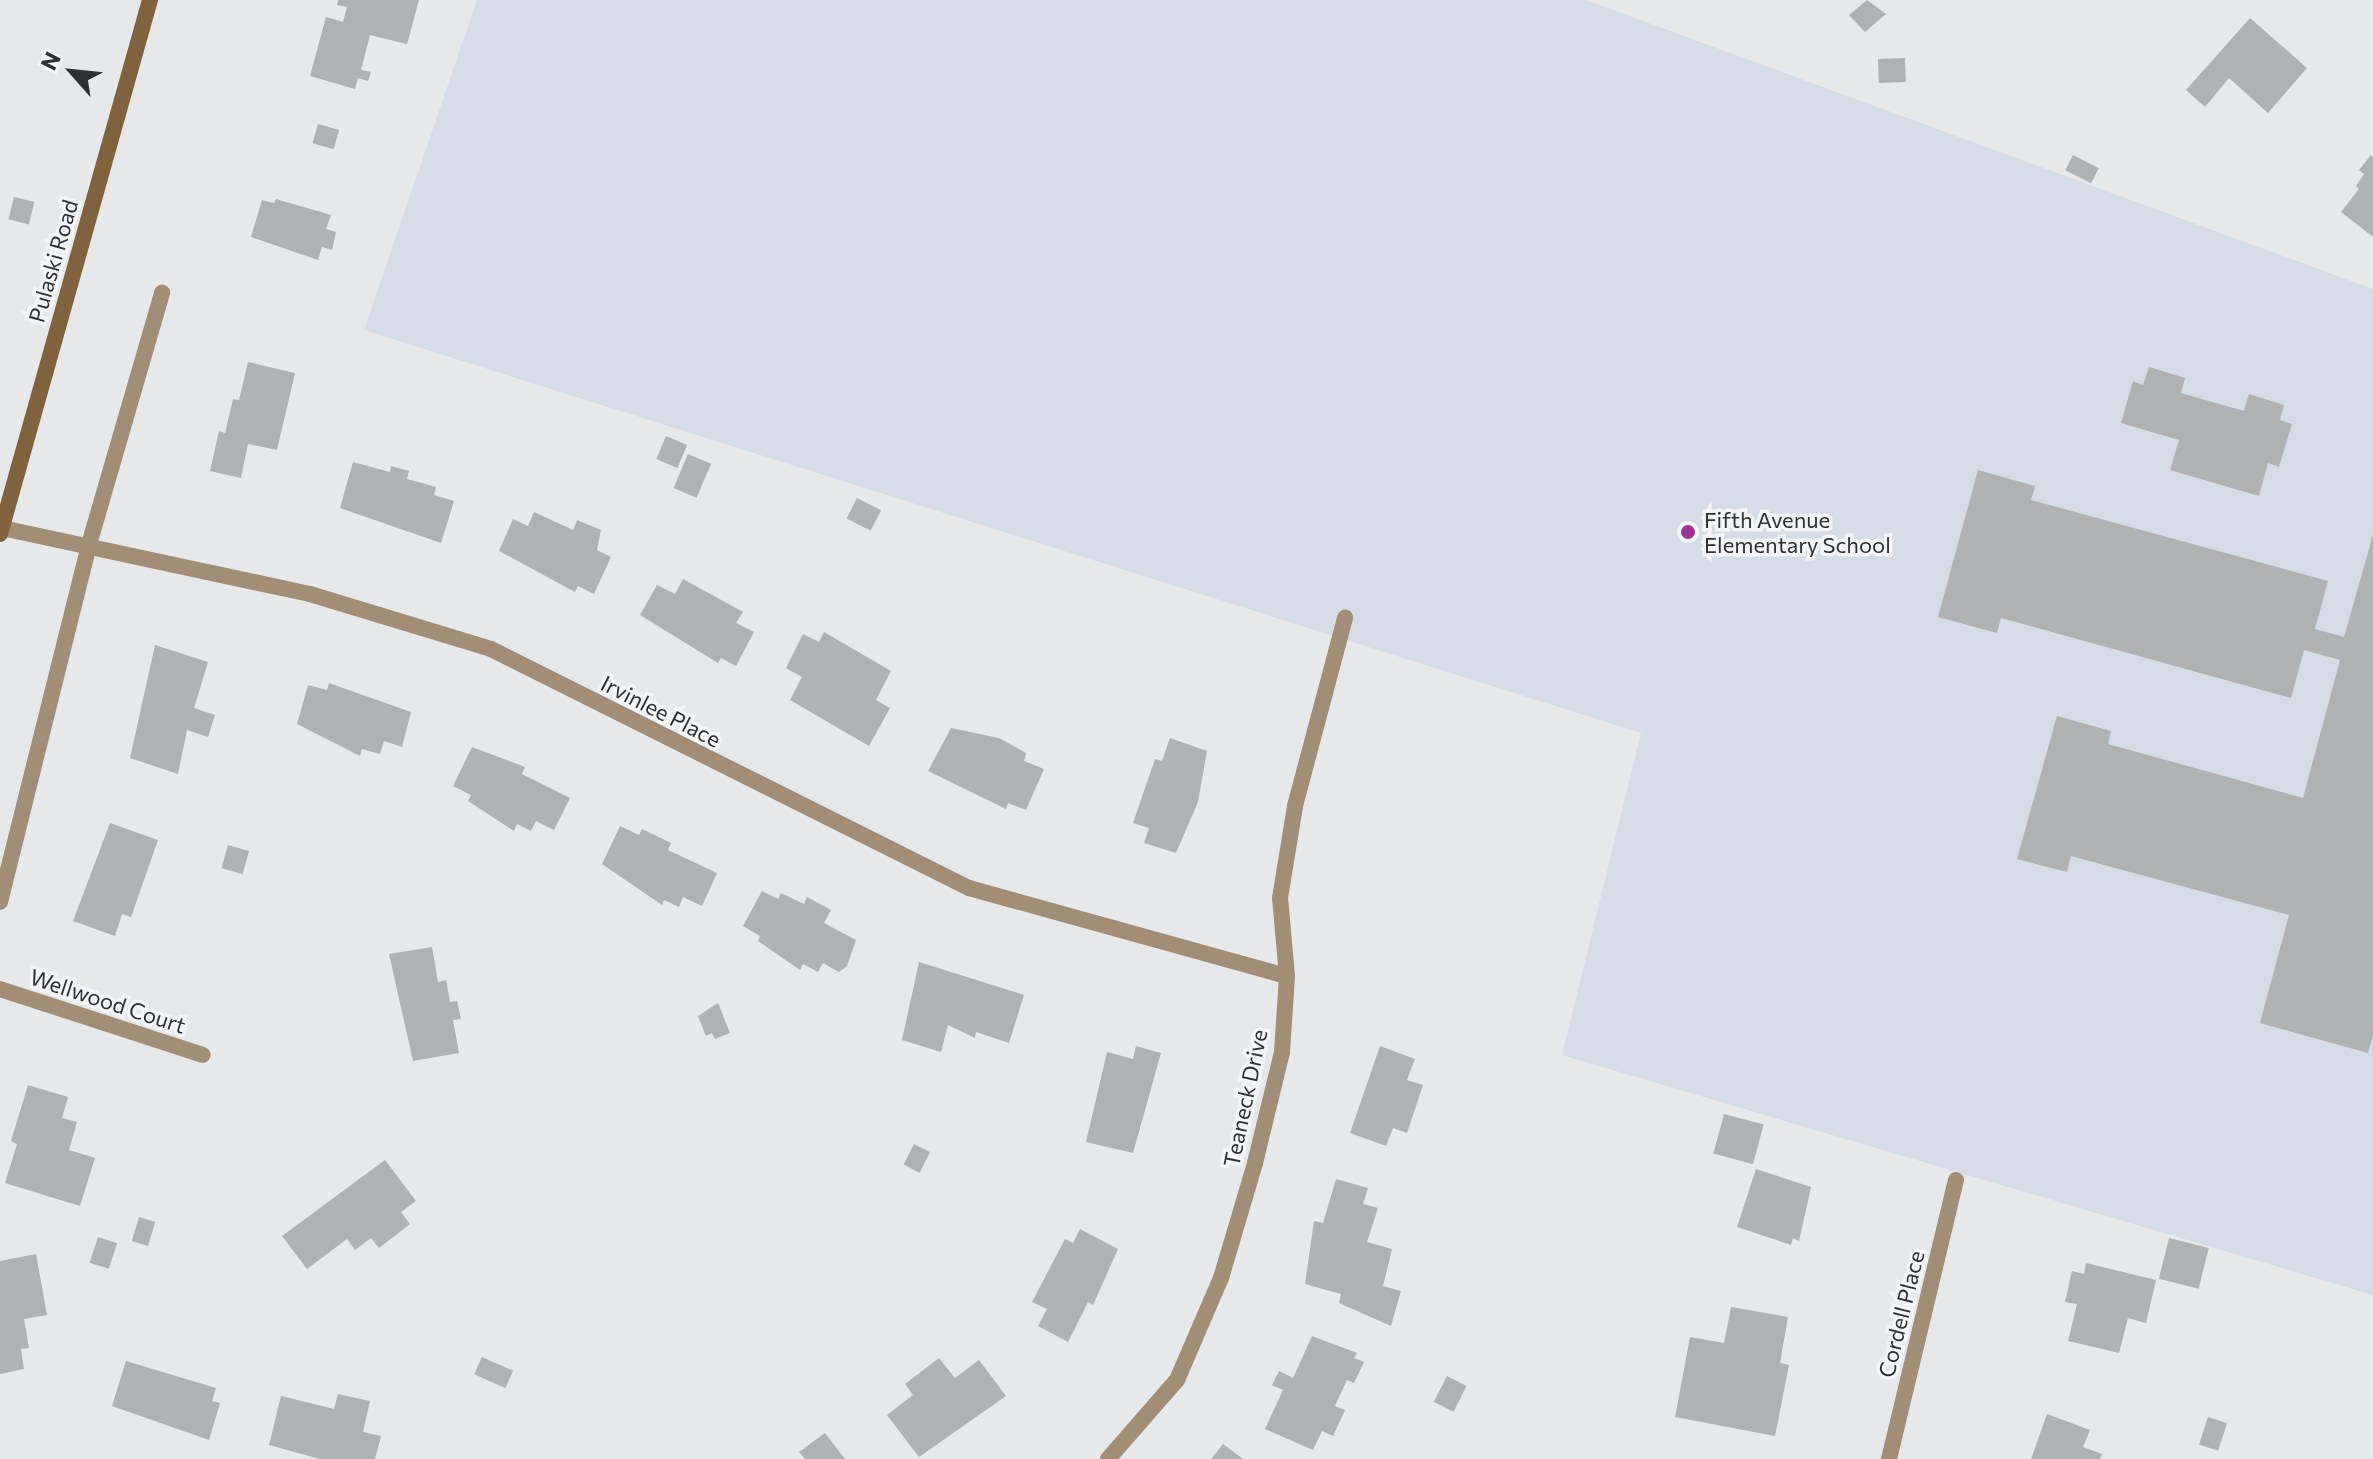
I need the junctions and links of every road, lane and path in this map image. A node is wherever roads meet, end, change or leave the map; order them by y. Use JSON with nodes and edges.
{"nodes":[{"id":1,"x":150,"y":0,"type":"edge"},
{"id":2,"x":162,"y":293,"type":"dead end"},
{"id":3,"x":1,"y":531,"type":"edge"},
{"id":4,"x":88,"y":548,"type":"junction"},
{"id":5,"x":1345,"y":618,"type":"dead end"},
{"id":6,"x":0,"y":902,"type":"edge"},
{"id":7,"x":1287,"y":976,"type":"junction"},
{"id":8,"x":0,"y":989,"type":"edge"},
{"id":9,"x":203,"y":1055,"type":"dead end"},
{"id":10,"x":1956,"y":1180,"type":"dead end"},
{"id":11,"x":1108,"y":1459,"type":"edge"},
{"id":12,"x":1889,"y":1459,"type":"edge"}],
"edges":[{"from":1,"to":3,"type":"main road","name":"Pulaski Road"},
{"from":2,"to":4,"type":"street"},
{"from":3,"to":4,"type":"street","name":"Irvinlee Place"},
{"from":4,"to":6,"type":"street"},
{"from":4,"to":7,"type":"street","name":"Irvinlee Place"},
{"from":5,"to":7,"type":"street","name":"Teaneck Drive"},
{"from":7,"to":11,"type":"street","name":"Teaneck Drive"},
{"from":8,"to":9,"type":"street","name":"Wellwood Court"},
{"from":10,"to":12,"type":"street","name":"Cordell Place"}]}
